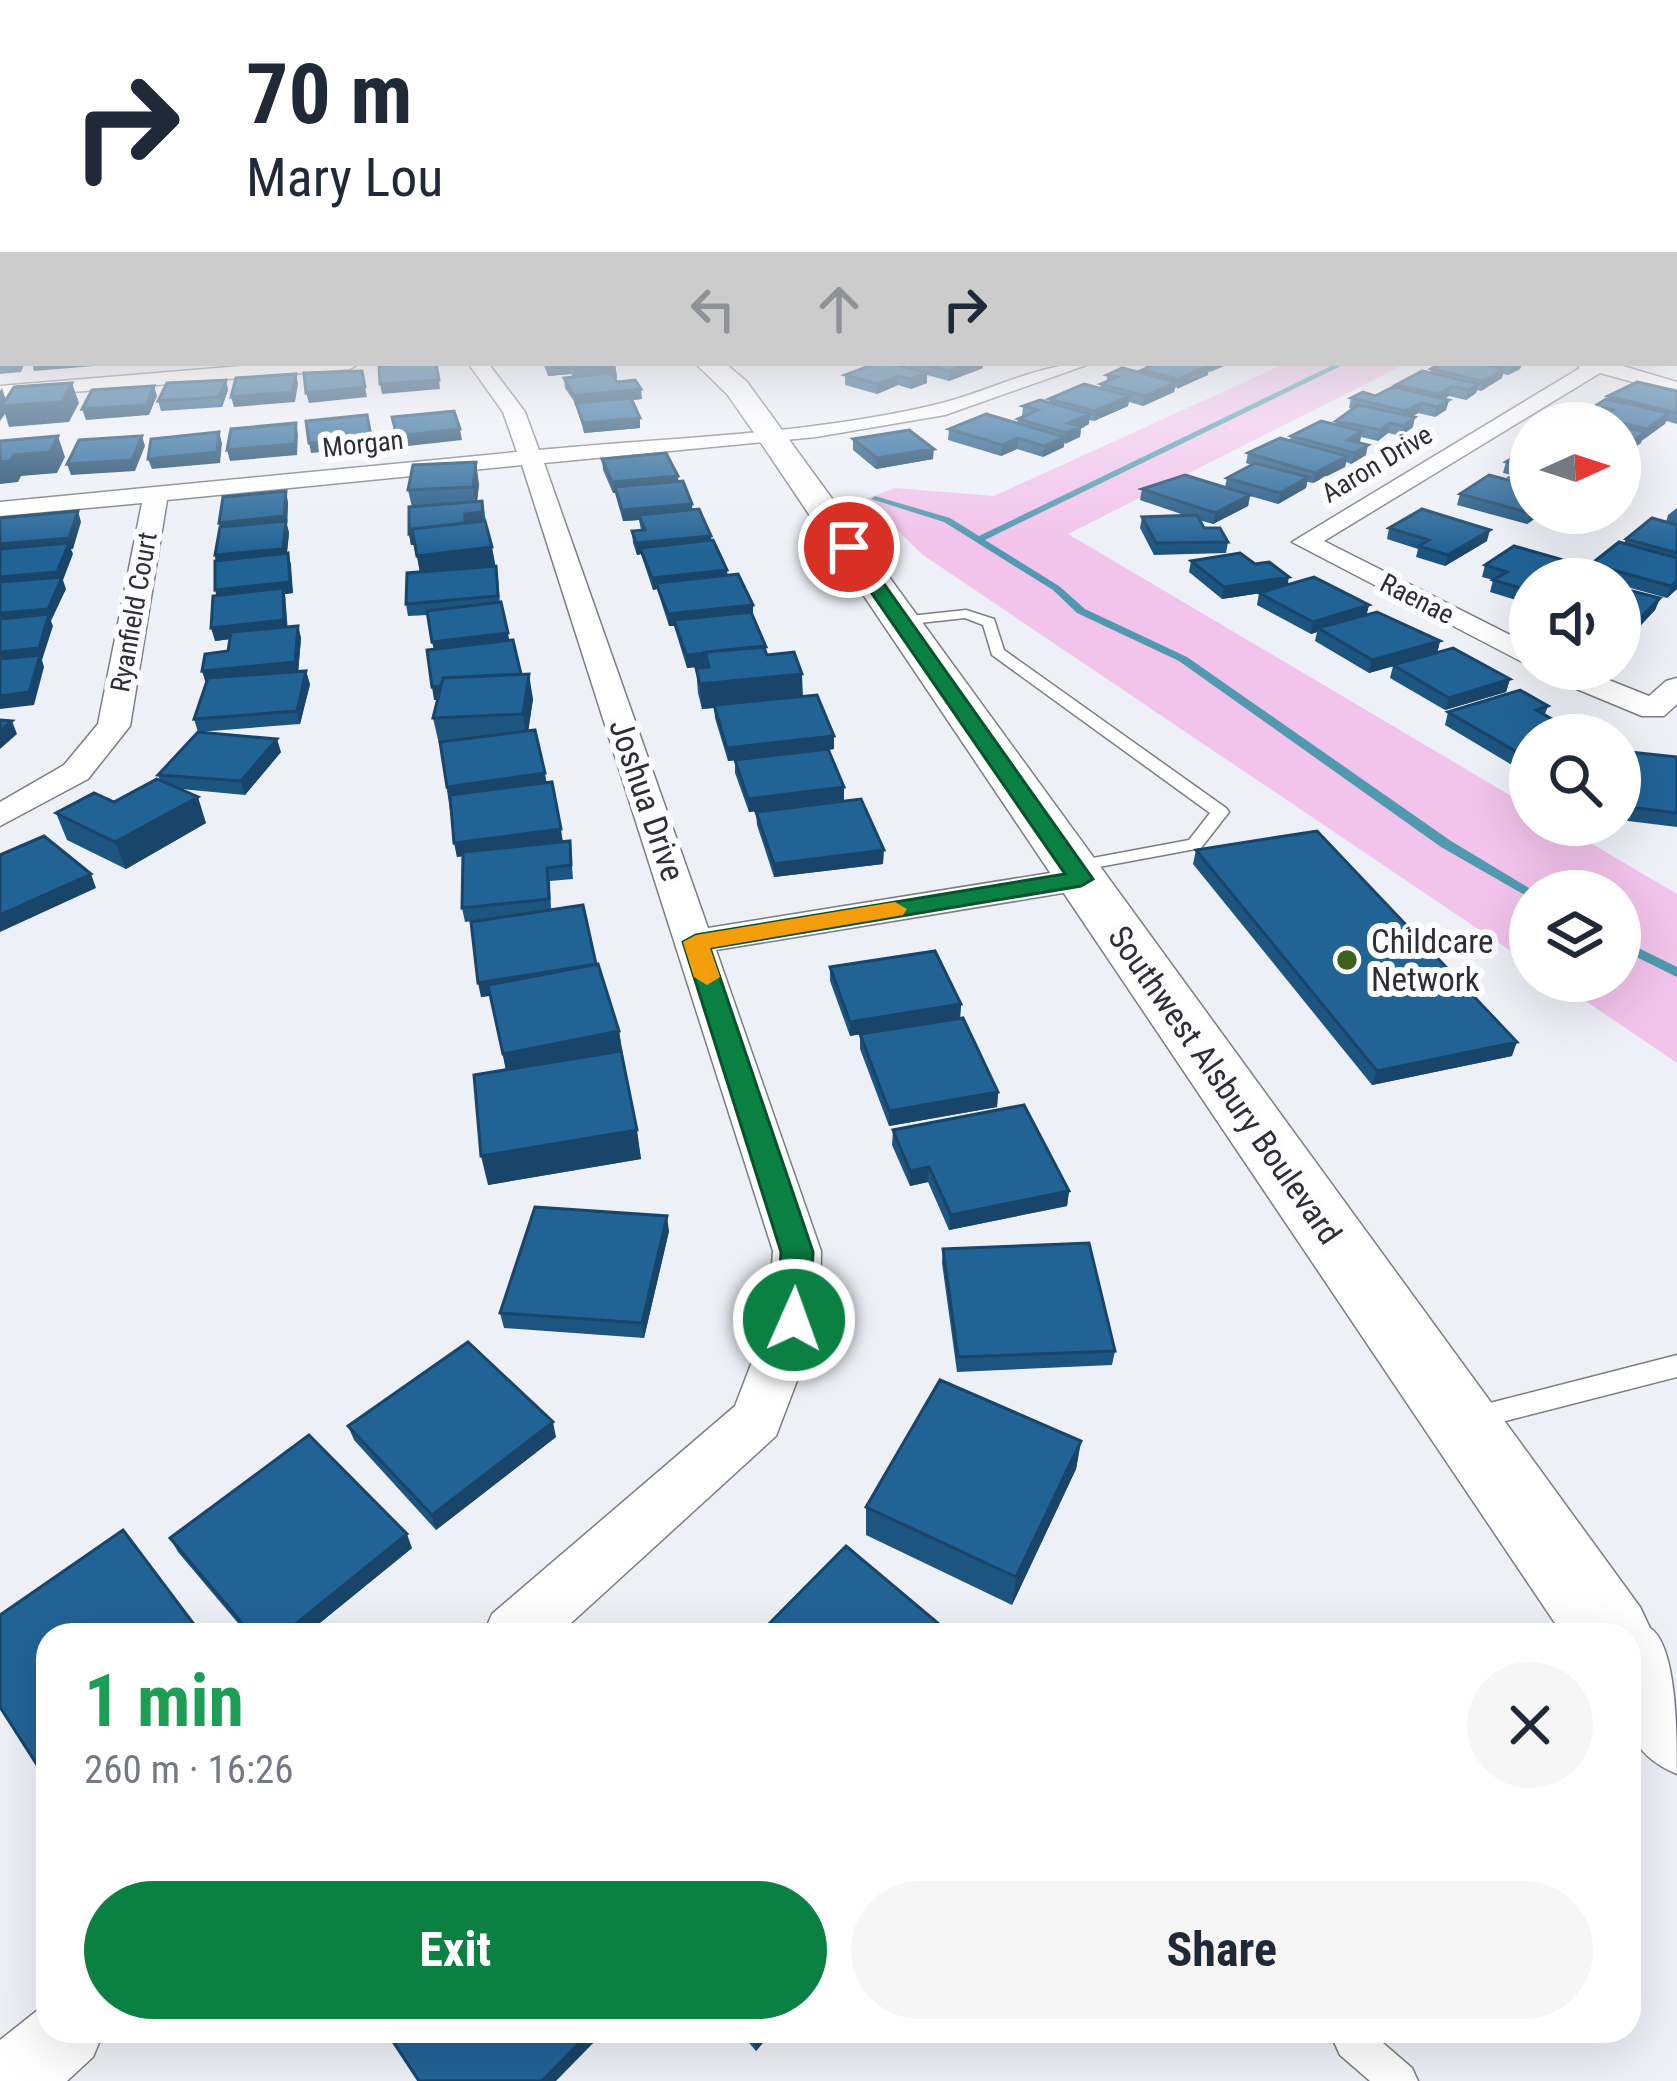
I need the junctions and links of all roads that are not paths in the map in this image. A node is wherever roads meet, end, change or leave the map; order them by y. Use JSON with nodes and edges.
{"nodes":[{"id":1,"x":278,"y":366,"type":"edge"},
{"id":2,"x":480,"y":366,"type":"edge"},
{"id":3,"x":712,"y":366,"type":"edge"},
{"id":4,"x":1073,"y":366,"type":"edge"},
{"id":5,"x":1592,"y":366,"type":"edge"},
{"id":6,"x":1602,"y":366,"type":"edge"},
{"id":7,"x":135,"y":372,"type":"edge"},
{"id":8,"x":1677,"y":388,"type":"edge"},
{"id":9,"x":0,"y":392,"type":"edge"},
{"id":10,"x":771,"y":435,"type":"junction"},
{"id":11,"x":531,"y":458,"type":"junction"},
{"id":12,"x":156,"y":494,"type":"junction"},
{"id":13,"x":0,"y":509,"type":"edge"},
{"id":14,"x":1305,"y":542,"type":"joint"},
{"id":15,"x":901,"y":621,"type":"junction"},
{"id":16,"x":1509,"y":646,"type":"edge"},
{"id":17,"x":1677,"y":687,"type":"edge"},
{"id":18,"x":1606,"y":690,"type":"edge"},
{"id":19,"x":0,"y":815,"type":"edge"},
{"id":20,"x":1076,"y":873,"type":"junction"},
{"id":21,"x":696,"y":942,"type":"junction"},
{"id":22,"x":1677,"y":1366,"type":"edge"},
{"id":23,"x":1462,"y":1421,"type":"junction"},
{"id":24,"x":528,"y":1623,"type":"edge"},
{"id":25,"x":1603,"y":1623,"type":"edge"},
{"id":26,"x":1641,"y":1678,"type":"edge"},
{"id":27,"x":1677,"y":1730,"type":"edge"},
{"id":28,"x":1353,"y":2043,"type":"edge"},
{"id":29,"x":1399,"y":2081,"type":"edge"}],
"edges":[{"from":1,"to":7,"type":"street"},
{"from":2,"to":11,"type":"street","name":"Joshua Drive"},
{"from":3,"to":10,"type":"main road","name":"Southwest Alsbury Boulevard"},
{"from":4,"to":10,"type":"street","name":"Morgan"},
{"from":5,"to":14,"type":"street","name":"Aaron Drive"},
{"from":6,"to":8,"type":"street"},
{"from":7,"to":9,"type":"street"},
{"from":10,"to":11,"type":"street","name":"Morgan"},
{"from":10,"to":15,"type":"main road","name":"Southwest Alsbury Boulevard"},
{"from":11,"to":12,"type":"street","name":"Morgan"},
{"from":11,"to":21,"type":"street","name":"Joshua Drive"},
{"from":12,"to":13,"type":"street","name":"Morgan"},
{"from":12,"to":19,"type":"street","name":"Ryanfield Court"},
{"from":14,"to":16,"type":"street","name":"Raenae"},
{"from":15,"to":20,"type":"main road","name":"Southwest Alsbury Boulevard"},
{"from":15,"to":20,"type":"lane"},
{"from":17,"to":18,"type":"street"},
{"from":20,"to":21,"type":"street"},
{"from":20,"to":23,"type":"main road","name":"Southwest Alsbury Boulevard"},
{"from":21,"to":24,"type":"street","name":"Joshua Drive"},
{"from":22,"to":23,"type":"lane"},
{"from":23,"to":25,"type":"main road","name":"Southwest Alsbury Boulevard"},
{"from":26,"to":27,"type":"main road"},
{"from":28,"to":29,"type":"lane"}]}
